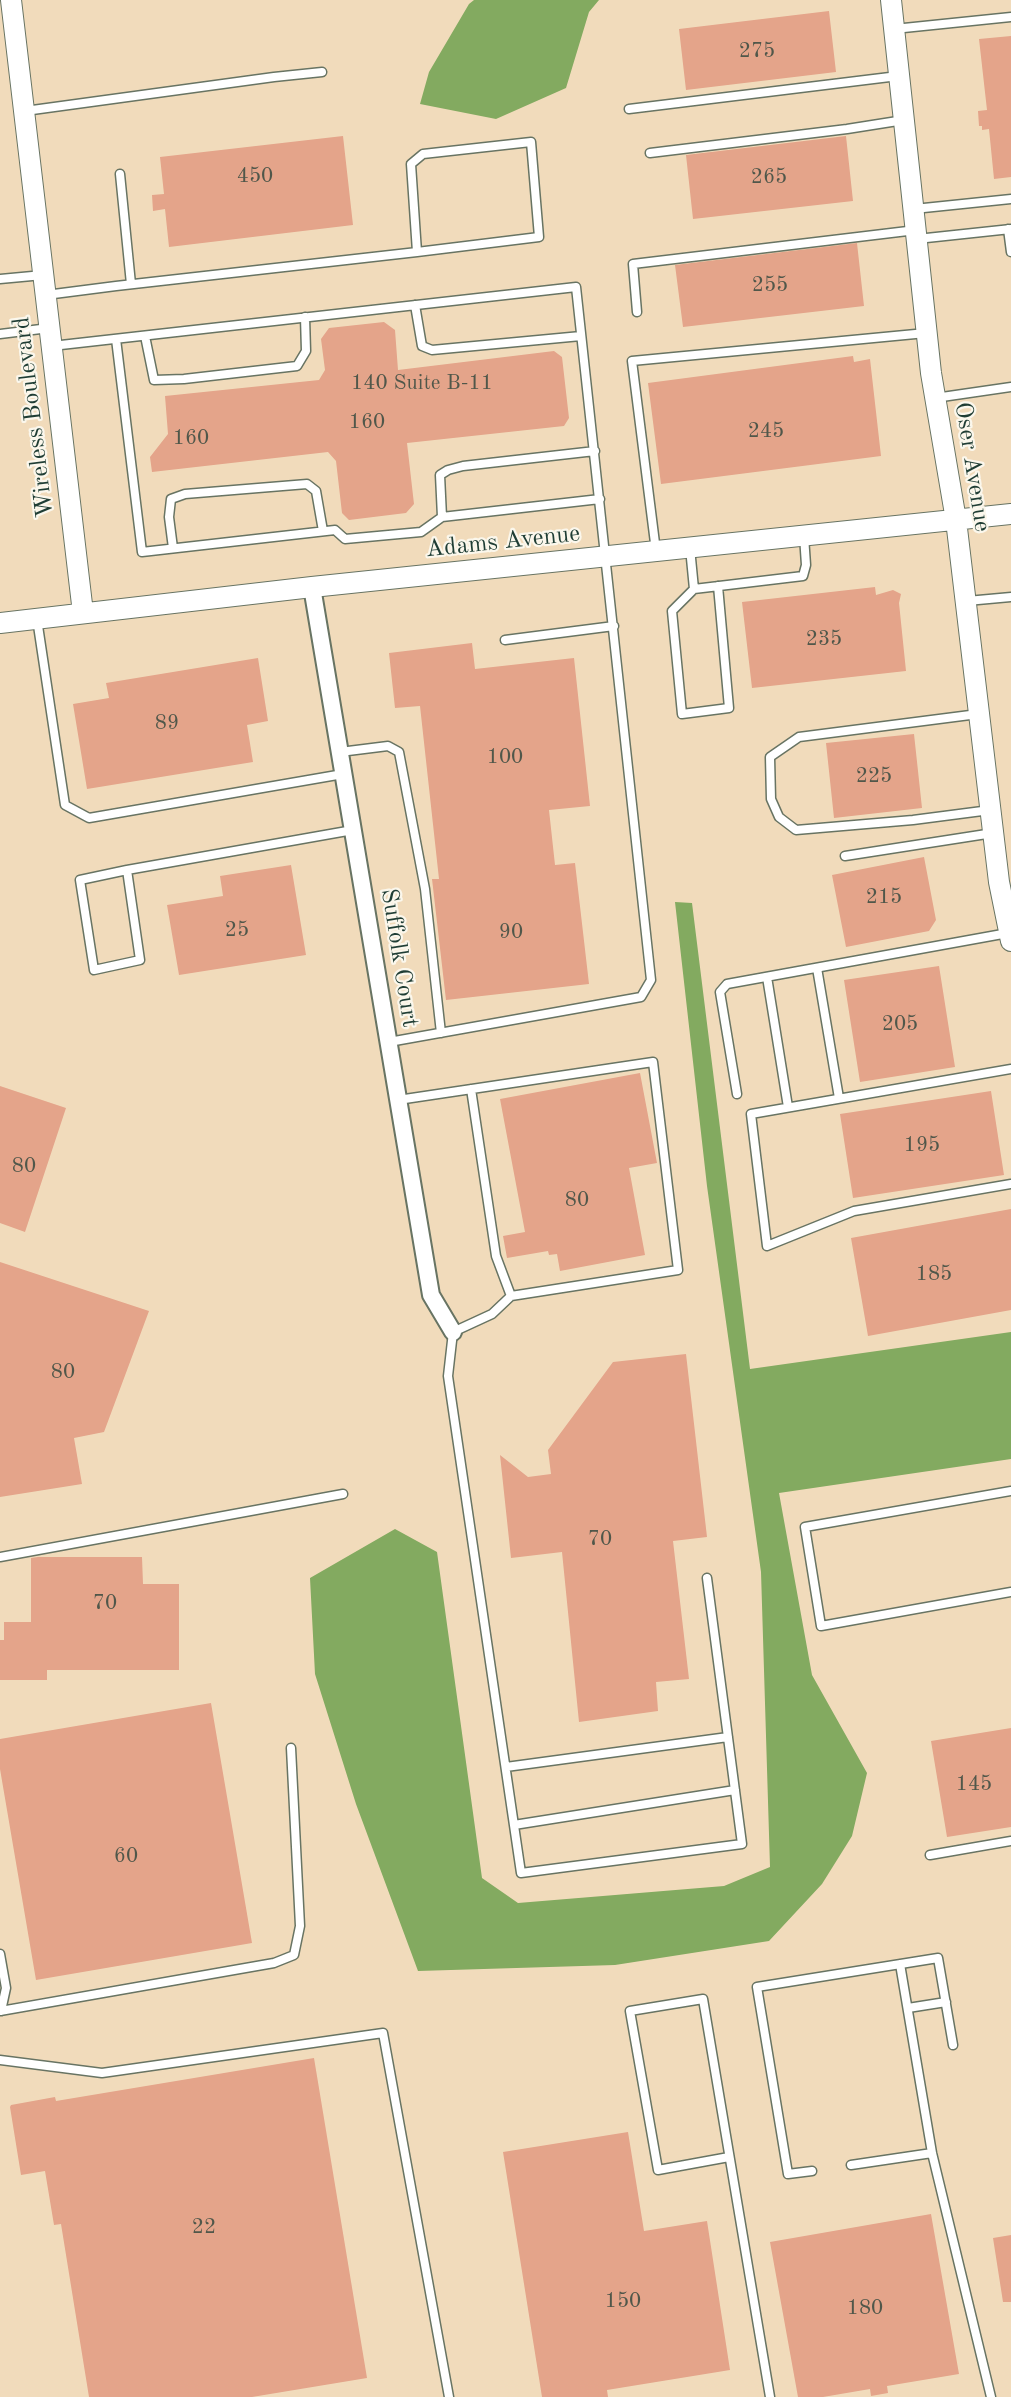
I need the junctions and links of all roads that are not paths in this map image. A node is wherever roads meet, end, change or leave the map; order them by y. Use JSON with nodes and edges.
{"nodes":[{"id":1,"x":11,"y":0,"type":"edge"},
{"id":2,"x":891,"y":0,"type":"edge"},
{"id":3,"x":1011,"y":18,"type":"edge"},
{"id":4,"x":894,"y":29,"type":"junction"},
{"id":5,"x":322,"y":72,"type":"dead end"},
{"id":6,"x":899,"y":76,"type":"junction"},
{"id":7,"x":629,"y":109,"type":"dead end"},
{"id":8,"x":24,"y":111,"type":"junction"},
{"id":9,"x":904,"y":120,"type":"junction"},
{"id":10,"x":650,"y":153,"type":"dead end"},
{"id":11,"x":120,"y":174,"type":"dead end"},
{"id":12,"x":1011,"y":199,"type":"edge"},
{"id":13,"x":914,"y":209,"type":"junction"},
{"id":14,"x":1010,"y":229,"type":"edge"},
{"id":15,"x":916,"y":235,"type":"junction"},
{"id":16,"x":417,"y":252,"type":"junction"},
{"id":17,"x":1011,"y":252,"type":"edge"},
{"id":18,"x":43,"y":275,"type":"junction"},
{"id":19,"x":0,"y":279,"type":"edge"},
{"id":20,"x":131,"y":284,"type":"junction"},
{"id":21,"x":45,"y":295,"type":"junction"},
{"id":22,"x":415,"y":305,"type":"junction"},
{"id":23,"x":637,"y":312,"type":"dead end"},
{"id":24,"x":305,"y":317,"type":"junction"},
{"id":25,"x":927,"y":333,"type":"junction"},
{"id":26,"x":0,"y":334,"type":"edge"},
{"id":27,"x":145,"y":336,"type":"junction"},
{"id":28,"x":581,"y":336,"type":"junction"},
{"id":29,"x":50,"y":337,"type":"junction"},
{"id":30,"x":116,"y":339,"type":"junction"},
{"id":31,"x":1011,"y":387,"type":"edge"},
{"id":32,"x":935,"y":398,"type":"junction"},
{"id":33,"x":595,"y":451,"type":"junction"},
{"id":34,"x":600,"y":499,"type":"junction"},
{"id":35,"x":1011,"y":513,"type":"edge"},
{"id":36,"x":442,"y":517,"type":"junction"},
{"id":37,"x":956,"y":520,"type":"junction"},
{"id":38,"x":323,"y":531,"type":"junction"},
{"id":39,"x":804,"y":536,"type":"junction"},
{"id":40,"x":173,"y":548,"type":"junction"},
{"id":41,"x":690,"y":548,"type":"junction"},
{"id":42,"x":656,"y":551,"type":"junction"},
{"id":43,"x":607,"y":556,"type":"junction"},
{"id":44,"x":718,"y":586,"type":"junction"},
{"id":45,"x":312,"y":587,"type":"junction"},
{"id":46,"x":694,"y":589,"type":"junction"},
{"id":47,"x":1011,"y":597,"type":"edge"},
{"id":48,"x":966,"y":601,"type":"junction"},
{"id":49,"x":83,"y":613,"type":"junction"},
{"id":50,"x":37,"y":619,"type":"junction"},
{"id":51,"x":0,"y":623,"type":"edge"},
{"id":52,"x":614,"y":627,"type":"junction"},
{"id":53,"x":505,"y":640,"type":"dead end"},
{"id":54,"x":979,"y":714,"type":"junction"},
{"id":55,"x":340,"y":753,"type":"junction"},
{"id":56,"x":343,"y":774,"type":"junction"},
{"id":57,"x":990,"y":810,"type":"junction"},
{"id":58,"x":354,"y":830,"type":"junction"},
{"id":59,"x":993,"y":833,"type":"junction"},
{"id":60,"x":845,"y":856,"type":"dead end"},
{"id":61,"x":127,"y":870,"type":"junction"},
{"id":62,"x":1010,"y":937,"type":"edge"},
{"id":63,"x":818,"y":968,"type":"junction"},
{"id":64,"x":767,"y":977,"type":"junction"},
{"id":65,"x":441,"y":1033,"type":"junction"},
{"id":66,"x":388,"y":1042,"type":"junction"},
{"id":67,"x":1011,"y":1068,"type":"edge"},
{"id":68,"x":471,"y":1089,"type":"junction"},
{"id":69,"x":737,"y":1094,"type":"dead end"},
{"id":70,"x":839,"y":1098,"type":"junction"},
{"id":71,"x":398,"y":1100,"type":"junction"},
{"id":72,"x":788,"y":1107,"type":"junction"},
{"id":73,"x":1011,"y":1184,"type":"edge"},
{"id":74,"x":512,"y":1296,"type":"junction"},
{"id":75,"x":453,"y":1332,"type":"junction"},
{"id":76,"x":1011,"y":1491,"type":"edge"},
{"id":77,"x":343,"y":1494,"type":"dead end"},
{"id":78,"x":0,"y":1557,"type":"edge"},
{"id":79,"x":707,"y":1578,"type":"dead end"},
{"id":80,"x":1011,"y":1592,"type":"edge"},
{"id":81,"x":728,"y":1737,"type":"junction"},
{"id":82,"x":291,"y":1748,"type":"dead end"},
{"id":83,"x":506,"y":1767,"type":"junction"},
{"id":84,"x":735,"y":1790,"type":"junction"},
{"id":85,"x":514,"y":1825,"type":"junction"},
{"id":86,"x":1011,"y":1841,"type":"edge"},
{"id":87,"x":930,"y":1855,"type":"dead end"},
{"id":88,"x":0,"y":1954,"type":"edge"},
{"id":89,"x":900,"y":1964,"type":"junction"},
{"id":90,"x":946,"y":2001,"type":"junction"},
{"id":91,"x":908,"y":2008,"type":"junction"},
{"id":92,"x":0,"y":2011,"type":"edge"},
{"id":93,"x":953,"y":2045,"type":"dead end"},
{"id":94,"x":0,"y":2060,"type":"edge"},
{"id":95,"x":932,"y":2153,"type":"junction"},
{"id":96,"x":729,"y":2157,"type":"junction"},
{"id":97,"x":851,"y":2165,"type":"dead end"},
{"id":98,"x":812,"y":2171,"type":"dead end"},
{"id":99,"x":449,"y":2397,"type":"edge"},
{"id":100,"x":770,"y":2397,"type":"edge"},
{"id":101,"x":991,"y":2397,"type":"edge"}],
"edges":[{"from":1,"to":8,"type":"street","name":"Wireless Boulevard"},
{"from":2,"to":4,"type":"street","name":"Oser Avenue"},
{"from":3,"to":4,"type":"lane"},
{"from":4,"to":6,"type":"street","name":"Oser Avenue"},
{"from":5,"to":8,"type":"lane"},
{"from":6,"to":7,"type":"lane"},
{"from":6,"to":9,"type":"street","name":"Oser Avenue"},
{"from":8,"to":18,"type":"street","name":"Wireless Boulevard"},
{"from":9,"to":10,"type":"lane"},
{"from":9,"to":13,"type":"street","name":"Oser Avenue"},
{"from":11,"to":20,"type":"lane"},
{"from":12,"to":13,"type":"lane"},
{"from":13,"to":15,"type":"street","name":"Oser Avenue"},
{"from":14,"to":15,"type":"lane"},
{"from":14,"to":17,"type":"lane"},
{"from":15,"to":23,"type":"lane"},
{"from":15,"to":25,"type":"street","name":"Oser Avenue"},
{"from":16,"to":16,"type":"lane"},
{"from":16,"to":20,"type":"lane"},
{"from":18,"to":19,"type":"lane"},
{"from":18,"to":21,"type":"street","name":"Wireless Boulevard"},
{"from":20,"to":21,"type":"lane"},
{"from":21,"to":29,"type":"street","name":"Wireless Boulevard"},
{"from":22,"to":24,"type":"lane"},
{"from":22,"to":28,"type":"lane"},
{"from":22,"to":28,"type":"lane"},
{"from":24,"to":27,"type":"lane"},
{"from":24,"to":27,"type":"lane"},
{"from":25,"to":32,"type":"street","name":"Oser Avenue"},
{"from":25,"to":42,"type":"lane"},
{"from":26,"to":29,"type":"lane"},
{"from":27,"to":30,"type":"lane"},
{"from":28,"to":33,"type":"lane"},
{"from":29,"to":30,"type":"lane"},
{"from":29,"to":49,"type":"street","name":"Wireless Boulevard"},
{"from":30,"to":40,"type":"lane"},
{"from":31,"to":32,"type":"lane"},
{"from":32,"to":37,"type":"street","name":"Oser Avenue"},
{"from":33,"to":34,"type":"lane"},
{"from":33,"to":36,"type":"lane"},
{"from":34,"to":36,"type":"lane"},
{"from":34,"to":43,"type":"lane"},
{"from":35,"to":37,"type":"street","name":"Adams Avenue"},
{"from":36,"to":38,"type":"lane"},
{"from":37,"to":39,"type":"street","name":"Adams Avenue"},
{"from":37,"to":48,"type":"street","name":"Oser Avenue"},
{"from":38,"to":40,"type":"lane"},
{"from":38,"to":40,"type":"lane"},
{"from":39,"to":41,"type":"street","name":"Adams Avenue"},
{"from":39,"to":44,"type":"lane"},
{"from":41,"to":42,"type":"street","name":"Adams Avenue"},
{"from":41,"to":46,"type":"lane"},
{"from":42,"to":43,"type":"street","name":"Adams Avenue"},
{"from":43,"to":45,"type":"street","name":"Adams Avenue"},
{"from":43,"to":52,"type":"lane"},
{"from":44,"to":46,"type":"lane"},
{"from":44,"to":46,"type":"lane"},
{"from":45,"to":49,"type":"street","name":"Adams Avenue"},
{"from":45,"to":55,"type":"street","name":"Suffolk Court"},
{"from":47,"to":48,"type":"lane"},
{"from":48,"to":54,"type":"street","name":"Oser Avenue"},
{"from":49,"to":50,"type":"street","name":"Adams Avenue"},
{"from":50,"to":51,"type":"street","name":"Adams Avenue"},
{"from":50,"to":56,"type":"lane"},
{"from":52,"to":53,"type":"lane"},
{"from":52,"to":65,"type":"lane"},
{"from":54,"to":57,"type":"street","name":"Oser Avenue"},
{"from":54,"to":57,"type":"lane"},
{"from":55,"to":56,"type":"street","name":"Suffolk Court"},
{"from":55,"to":65,"type":"lane"},
{"from":56,"to":58,"type":"street","name":"Suffolk Court"},
{"from":57,"to":59,"type":"street","name":"Oser Avenue"},
{"from":58,"to":61,"type":"lane"},
{"from":58,"to":66,"type":"street","name":"Suffolk Court"},
{"from":59,"to":60,"type":"lane"},
{"from":59,"to":62,"type":"street","name":"Oser Avenue"},
{"from":61,"to":61,"type":"lane"},
{"from":62,"to":63,"type":"lane"},
{"from":63,"to":64,"type":"lane"},
{"from":63,"to":70,"type":"lane"},
{"from":64,"to":69,"type":"lane"},
{"from":64,"to":72,"type":"lane"},
{"from":65,"to":66,"type":"lane"},
{"from":66,"to":71,"type":"street","name":"Suffolk Court"},
{"from":67,"to":70,"type":"lane"},
{"from":68,"to":71,"type":"lane"},
{"from":68,"to":74,"type":"lane"},
{"from":68,"to":74,"type":"lane"},
{"from":70,"to":72,"type":"lane"},
{"from":71,"to":75,"type":"street","name":"Suffolk Court"},
{"from":72,"to":73,"type":"lane"},
{"from":74,"to":75,"type":"lane"},
{"from":75,"to":83,"type":"lane"},
{"from":76,"to":80,"type":"lane"},
{"from":77,"to":78,"type":"lane"},
{"from":79,"to":81,"type":"lane"},
{"from":81,"to":83,"type":"lane"},
{"from":81,"to":84,"type":"lane"},
{"from":82,"to":92,"type":"lane"},
{"from":83,"to":85,"type":"lane"},
{"from":84,"to":85,"type":"lane"},
{"from":84,"to":85,"type":"lane"},
{"from":86,"to":87,"type":"lane"},
{"from":88,"to":92,"type":"lane"},
{"from":89,"to":90,"type":"lane"},
{"from":89,"to":91,"type":"lane"},
{"from":89,"to":98,"type":"lane"},
{"from":90,"to":91,"type":"lane"},
{"from":90,"to":93,"type":"lane"},
{"from":91,"to":95,"type":"lane"},
{"from":94,"to":99,"type":"lane"},
{"from":95,"to":97,"type":"lane"},
{"from":95,"to":101,"type":"lane"},
{"from":96,"to":96,"type":"lane"},
{"from":96,"to":100,"type":"lane"}]}
